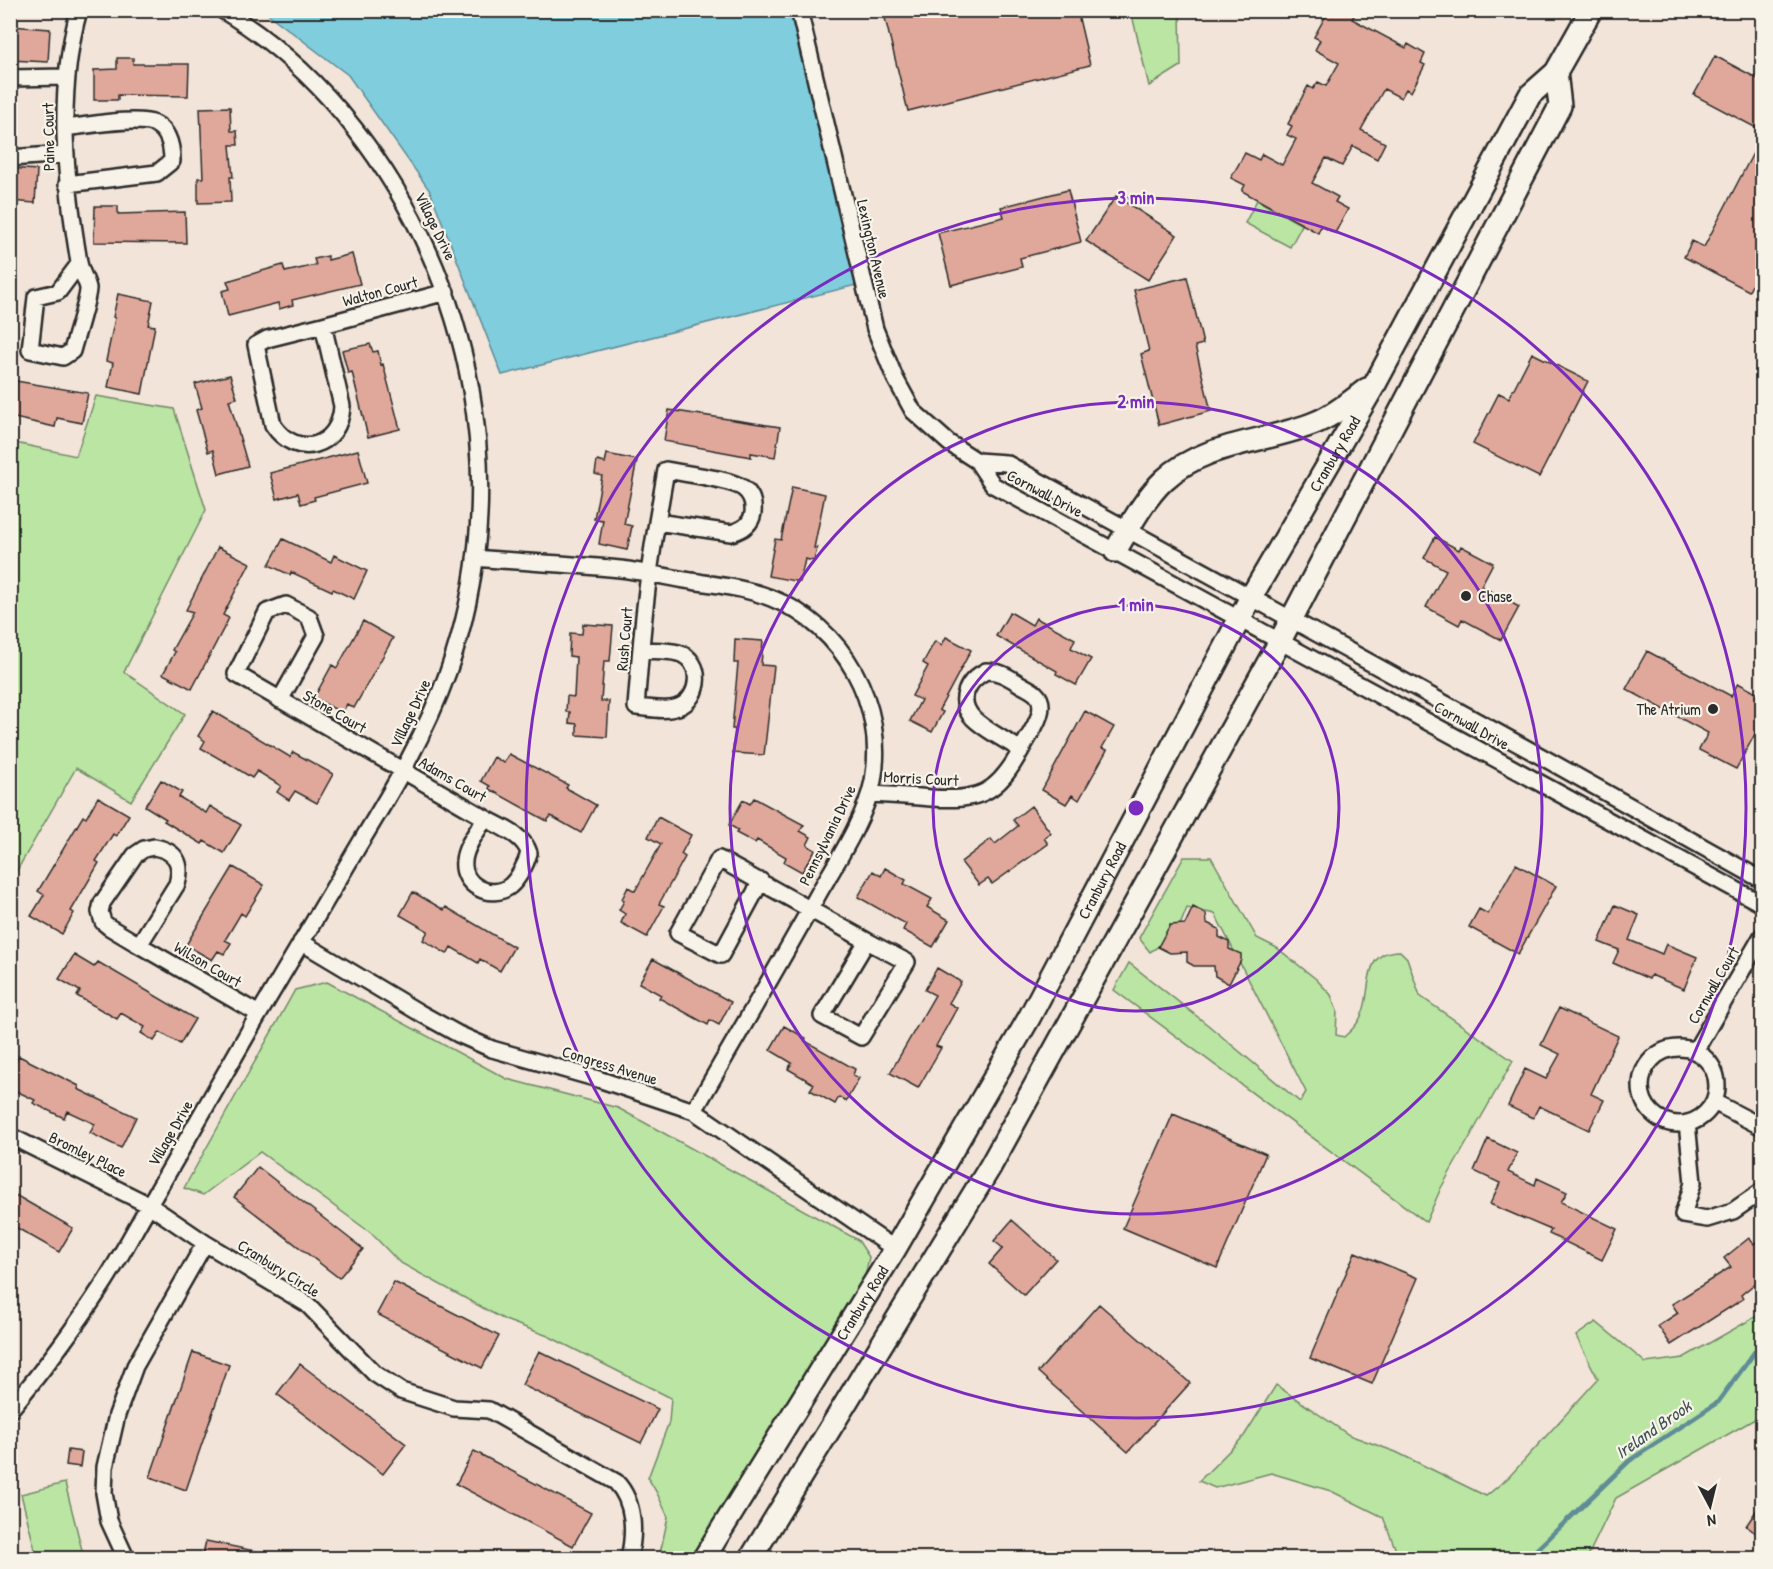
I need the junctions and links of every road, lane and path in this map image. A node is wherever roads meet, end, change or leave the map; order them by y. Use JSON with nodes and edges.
{"nodes":[{"id":1,"x":79,"y":10,"type":"edge"},
{"id":2,"x":222,"y":10,"type":"edge"},
{"id":3,"x":799,"y":10,"type":"edge"},
{"id":4,"x":1591,"y":10,"type":"edge"},
{"id":5,"x":1556,"y":72,"type":"junction"},
{"id":6,"x":67,"y":77,"type":"junction"},
{"id":7,"x":10,"y":78,"type":"edge"},
{"id":8,"x":65,"y":128,"type":"junction"},
{"id":9,"x":66,"y":154,"type":"junction"},
{"id":10,"x":10,"y":158,"type":"edge"},
{"id":11,"x":67,"y":184,"type":"junction"},
{"id":12,"x":79,"y":264,"type":"junction"},
{"id":13,"x":446,"y":292,"type":"junction"},
{"id":14,"x":323,"y":325,"type":"junction"},
{"id":15,"x":1375,"y":384,"type":"junction"},
{"id":16,"x":977,"y":461,"type":"junction"},
{"id":17,"x":657,"y":522,"type":"junction"},
{"id":18,"x":1128,"y":530,"type":"junction"},
{"id":19,"x":1115,"y":551,"type":"junction"},
{"id":20,"x":475,"y":558,"type":"junction"},
{"id":21,"x":648,"y":574,"type":"junction"},
{"id":22,"x":1251,"y":597,"type":"junction"},
{"id":23,"x":1239,"y":619,"type":"junction"},
{"id":24,"x":1290,"y":619,"type":"junction"},
{"id":25,"x":1280,"y":641,"type":"junction"},
{"id":26,"x":641,"y":650,"type":"junction"},
{"id":27,"x":280,"y":700,"type":"junction"},
{"id":28,"x":1021,"y":750,"type":"junction"},
{"id":29,"x":403,"y":771,"type":"junction"},
{"id":30,"x":870,"y":794,"type":"junction"},
{"id":31,"x":485,"y":819,"type":"junction"},
{"id":32,"x":1762,"y":880,"type":"edge"},
{"id":33,"x":761,"y":881,"type":"junction"},
{"id":34,"x":1762,"y":904,"type":"edge"},
{"id":35,"x":811,"y":908,"type":"junction"},
{"id":36,"x":1762,"y":936,"type":"edge"},
{"id":37,"x":867,"y":941,"type":"junction"},
{"id":38,"x":301,"y":942,"type":"junction"},
{"id":39,"x":139,"y":945,"type":"junction"},
{"id":40,"x":259,"y":1014,"type":"junction"},
{"id":41,"x":1695,"y":1052,"type":"junction"},
{"id":42,"x":1714,"y":1102,"type":"junction"},
{"id":43,"x":694,"y":1111,"type":"junction"},
{"id":44,"x":1687,"y":1123,"type":"junction"},
{"id":45,"x":1762,"y":1128,"type":"edge"},
{"id":46,"x":10,"y":1136,"type":"edge"},
{"id":47,"x":1762,"y":1191,"type":"edge"},
{"id":48,"x":150,"y":1205,"type":"junction"},
{"id":49,"x":205,"y":1243,"type":"junction"},
{"id":50,"x":895,"y":1249,"type":"junction"},
{"id":51,"x":10,"y":1410,"type":"edge"},
{"id":52,"x":126,"y":1558,"type":"edge"},
{"id":53,"x":629,"y":1558,"type":"edge"},
{"id":54,"x":704,"y":1558,"type":"edge"},
{"id":55,"x":751,"y":1558,"type":"edge"}],
"edges":[{"from":1,"to":6,"type":"street","name":"Paine Court"},
{"from":2,"to":13,"type":"street","name":"Village Drive"},
{"from":3,"to":16,"type":"street","name":"Lexington Avenue"},
{"from":4,"to":5,"type":"main road","name":"Cranbury Road"},
{"from":5,"to":15,"type":"main road","name":"Cranbury Road"},
{"from":5,"to":24,"type":"main road"},
{"from":6,"to":7,"type":"street"},
{"from":6,"to":8,"type":"street","name":"Paine Court"},
{"from":8,"to":9,"type":"street","name":"Paine Court"},
{"from":8,"to":11,"type":"street"},
{"from":9,"to":10,"type":"street"},
{"from":9,"to":11,"type":"street","name":"Paine Court"},
{"from":11,"to":12,"type":"street","name":"Paine Court"},
{"from":12,"to":12,"type":"street","name":"Paine Court"},
{"from":13,"to":14,"type":"street","name":"Walton Court"},
{"from":13,"to":20,"type":"street","name":"Village Drive"},
{"from":14,"to":14,"type":"street","name":"Walton Court"},
{"from":15,"to":18,"type":"main road"},
{"from":15,"to":22,"type":"main road","name":"Cranbury Road"},
{"from":16,"to":18,"type":"street","name":"Cornwall Drive"},
{"from":16,"to":19,"type":"street","name":"Cornwall Drive"},
{"from":17,"to":17,"type":"street","name":"Rush Court"},
{"from":17,"to":21,"type":"street","name":"Rush Court"},
{"from":18,"to":19,"type":"main road"},
{"from":18,"to":22,"type":"street","name":"Cornwall Drive"},
{"from":19,"to":23,"type":"street","name":"Cornwall Drive"},
{"from":20,"to":21,"type":"street","name":"Pennsylvania Drive"},
{"from":20,"to":29,"type":"street","name":"Village Drive"},
{"from":21,"to":26,"type":"street","name":"Rush Court"},
{"from":21,"to":30,"type":"street","name":"Pennsylvania Drive"},
{"from":22,"to":23,"type":"main road","name":"Cranbury Road"},
{"from":22,"to":24,"type":"street","name":"Cornwall Drive"},
{"from":23,"to":25,"type":"street","name":"Cornwall Drive"},
{"from":23,"to":50,"type":"main road","name":"Cranbury Road"},
{"from":24,"to":25,"type":"main road"},
{"from":24,"to":32,"type":"street","name":"Cornwall Drive"},
{"from":25,"to":34,"type":"street","name":"Cornwall Drive"},
{"from":25,"to":55,"type":"main road"},
{"from":26,"to":26,"type":"street","name":"Rush Court"},
{"from":27,"to":27,"type":"street","name":"Stone Court"},
{"from":27,"to":29,"type":"street","name":"Stone Court"},
{"from":28,"to":28,"type":"street"},
{"from":28,"to":30,"type":"street","name":"Morris Court"},
{"from":29,"to":31,"type":"street","name":"Adams Court"},
{"from":29,"to":38,"type":"street","name":"Village Drive"},
{"from":30,"to":35,"type":"street","name":"Pennsylvania Drive"},
{"from":31,"to":31,"type":"street"},
{"from":33,"to":33,"type":"street"},
{"from":33,"to":35,"type":"street"},
{"from":35,"to":37,"type":"street"},
{"from":35,"to":43,"type":"street","name":"Pennsylvania Drive"},
{"from":36,"to":41,"type":"street","name":"Cornwall Court"},
{"from":37,"to":37,"type":"street"},
{"from":38,"to":40,"type":"street","name":"Village Drive"},
{"from":38,"to":43,"type":"street","name":"Congress Avenue"},
{"from":39,"to":39,"type":"street","name":"Wilson Court"},
{"from":39,"to":40,"type":"street","name":"Wilson Court"},
{"from":40,"to":48,"type":"street","name":"Village Drive"},
{"from":41,"to":42,"type":"street"},
{"from":41,"to":44,"type":"street"},
{"from":42,"to":44,"type":"street"},
{"from":42,"to":45,"type":"street"},
{"from":43,"to":50,"type":"street","name":"Congress Avenue"},
{"from":44,"to":47,"type":"street"},
{"from":46,"to":48,"type":"street","name":"Bromley Place"},
{"from":48,"to":49,"type":"street","name":"Bromley Place"},
{"from":48,"to":51,"type":"street","name":"Village Drive"},
{"from":49,"to":52,"type":"street"},
{"from":49,"to":53,"type":"street","name":"Cranbury Circle"},
{"from":50,"to":54,"type":"main road","name":"Cranbury Road"}]}
